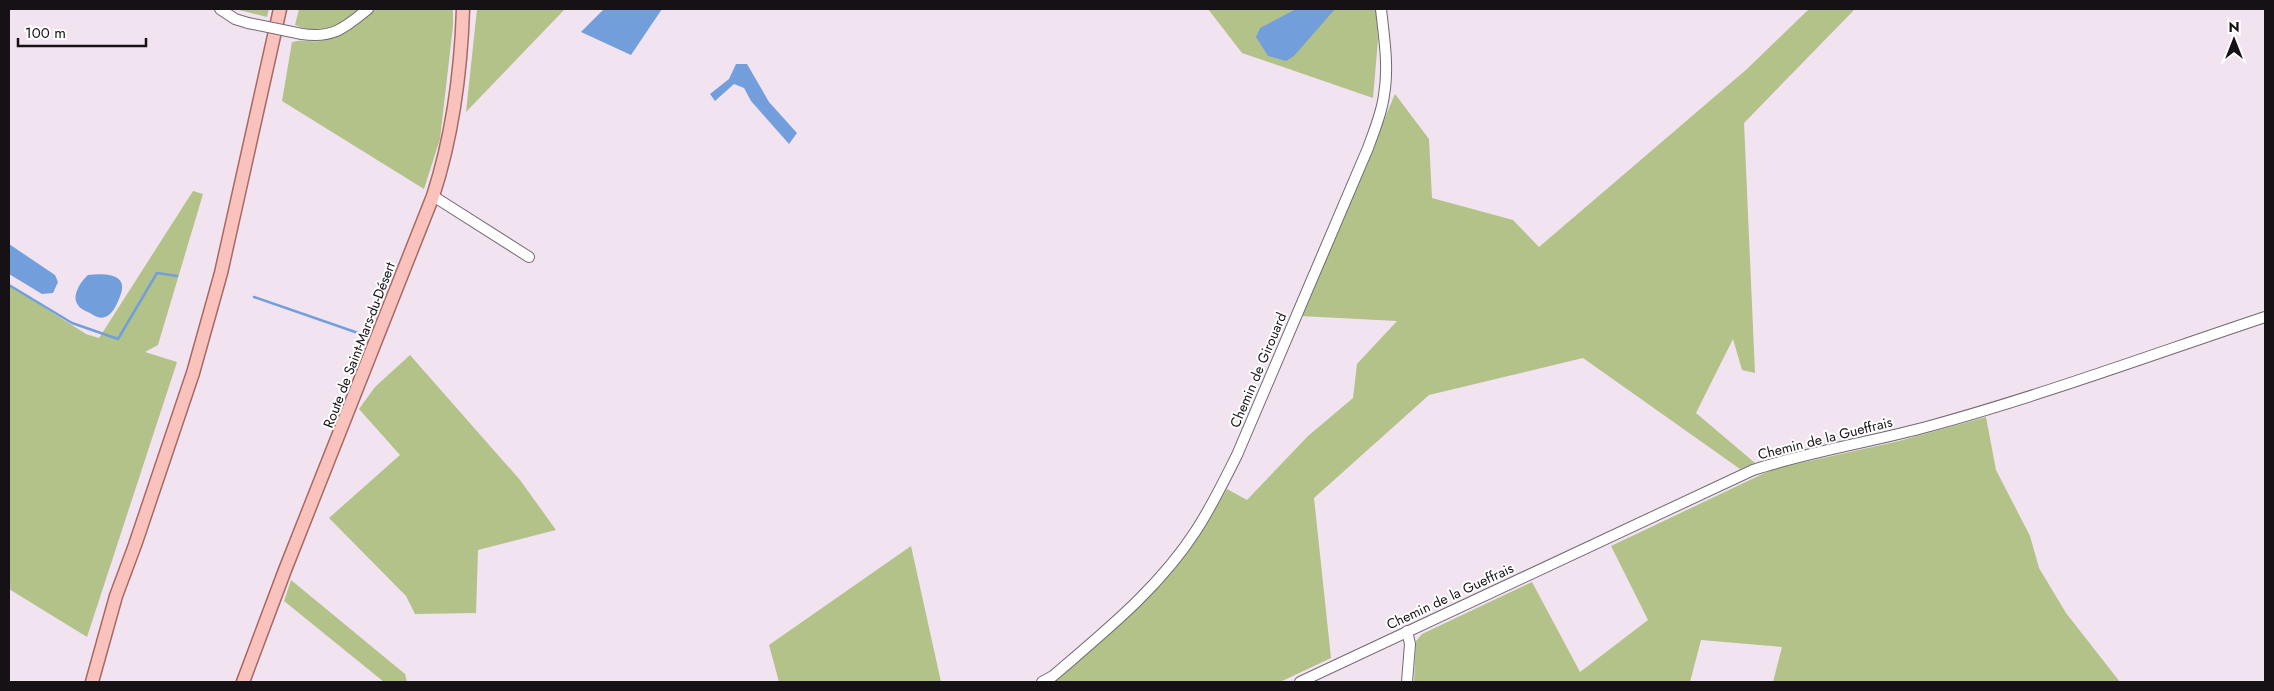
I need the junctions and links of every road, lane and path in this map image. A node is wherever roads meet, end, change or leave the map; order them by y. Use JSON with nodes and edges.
{"nodes":[{"id":1,"x":220,"y":9,"type":"edge"},
{"id":2,"x":280,"y":9,"type":"edge"},
{"id":3,"x":368,"y":9,"type":"edge"},
{"id":4,"x":463,"y":9,"type":"edge"},
{"id":5,"x":1381,"y":9,"type":"edge"},
{"id":6,"x":433,"y":196,"type":"junction"},
{"id":7,"x":529,"y":257,"type":"dead end"},
{"id":8,"x":2265,"y":317,"type":"edge"},
{"id":9,"x":124,"y":578,"type":"junction"},
{"id":10,"x":1407,"y":631,"type":"junction"},
{"id":11,"x":92,"y":682,"type":"edge"},
{"id":12,"x":100,"y":682,"type":"edge"},
{"id":13,"x":243,"y":682,"type":"edge"},
{"id":14,"x":1042,"y":682,"type":"edge"},
{"id":15,"x":1300,"y":682,"type":"edge"},
{"id":16,"x":1407,"y":682,"type":"edge"}],
"edges":[{"from":1,"to":3,"type":"street","bridge":true},
{"from":2,"to":9,"type":"main road"},
{"from":4,"to":6,"type":"main road","name":"Route de Saint-Mars-du-Désert"},
{"from":5,"to":14,"type":"street","name":"Chemin de Girouard"},
{"from":6,"to":7,"type":"street"},
{"from":6,"to":13,"type":"main road","name":"Route de Saint-Mars-du-Désert"},
{"from":8,"to":10,"type":"street","name":"Chemin de la Gueffrais"},
{"from":9,"to":11,"type":"main road"},
{"from":9,"to":12,"type":"main road"},
{"from":10,"to":15,"type":"street","name":"Chemin de la Gueffrais"},
{"from":10,"to":16,"type":"street"}]}
